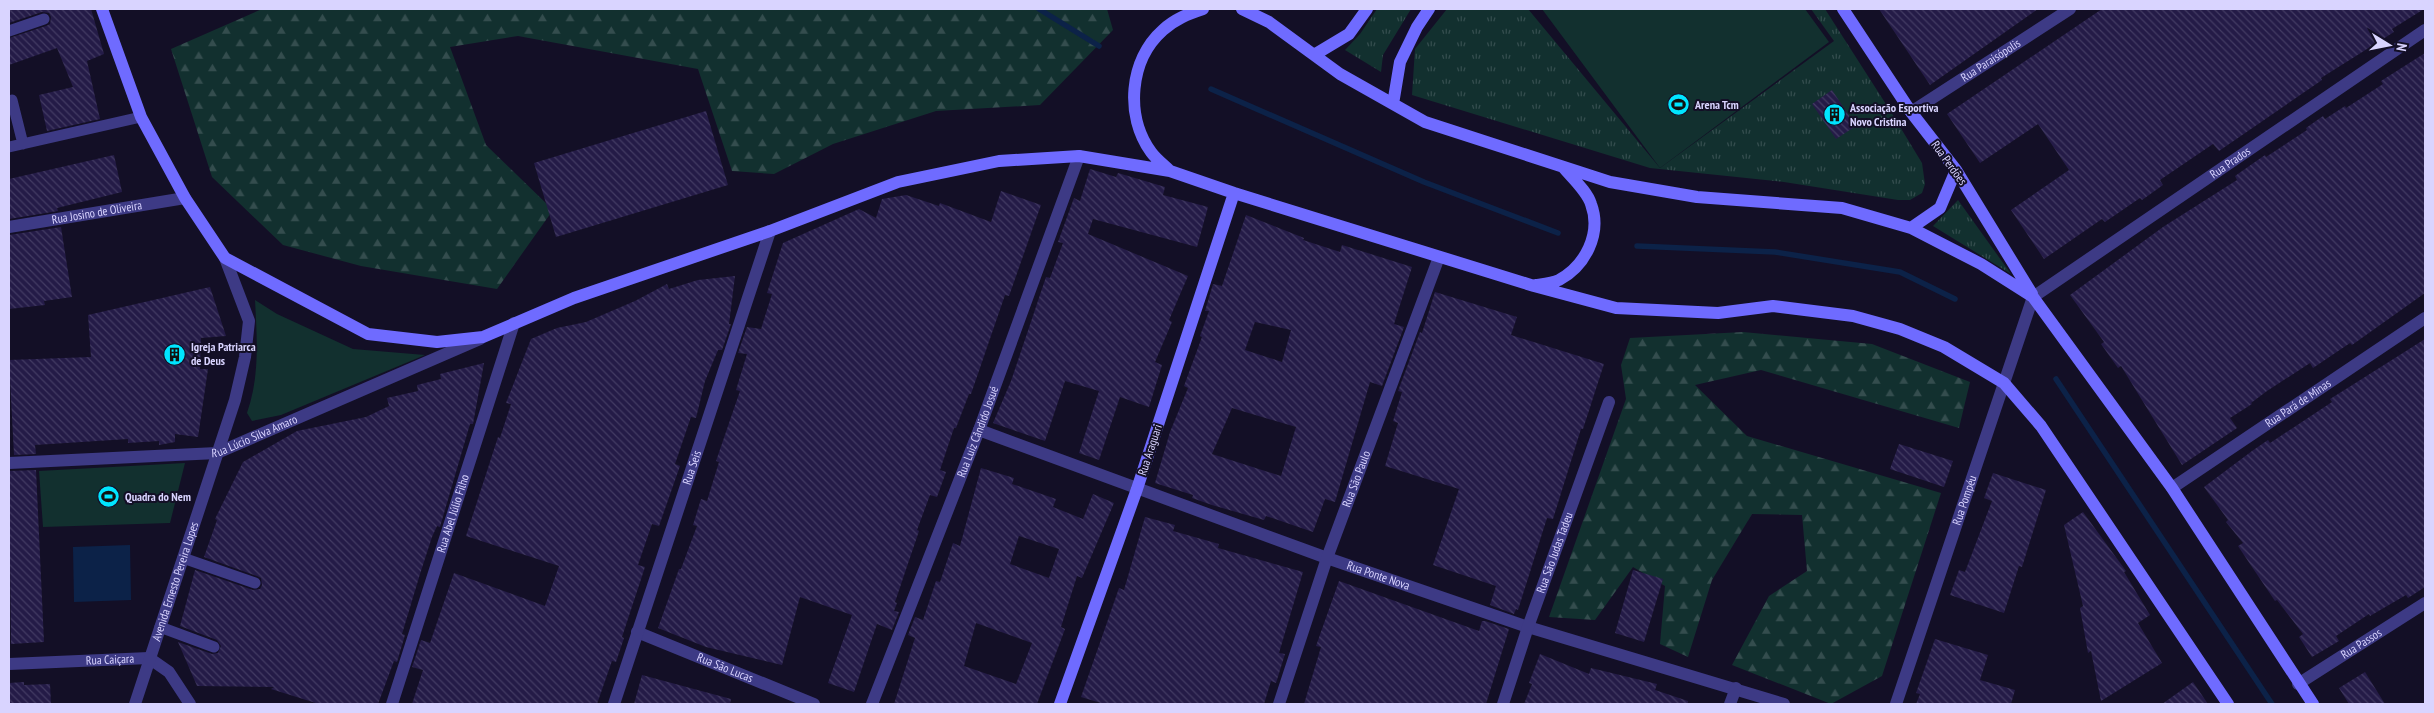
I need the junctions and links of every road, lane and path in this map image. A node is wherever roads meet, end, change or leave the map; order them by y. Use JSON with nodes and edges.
{"nodes":[{"id":1,"x":102,"y":9,"type":"edge"},
{"id":2,"x":1203,"y":9,"type":"edge"},
{"id":3,"x":1242,"y":9,"type":"edge"},
{"id":4,"x":1367,"y":9,"type":"edge"},
{"id":5,"x":1429,"y":9,"type":"edge"},
{"id":6,"x":1842,"y":9,"type":"edge"},
{"id":7,"x":2070,"y":9,"type":"edge"},
{"id":8,"x":44,"y":19,"type":"dead end"},
{"id":9,"x":2425,"y":30,"type":"edge"},
{"id":10,"x":9,"y":31,"type":"edge"},
{"id":11,"x":1314,"y":55,"type":"junction"},
{"id":12,"x":12,"y":100,"type":"dead end"},
{"id":13,"x":1393,"y":104,"type":"junction"},
{"id":14,"x":1911,"y":112,"type":"junction"},
{"id":15,"x":141,"y":117,"type":"junction"},
{"id":16,"x":23,"y":144,"type":"junction"},
{"id":17,"x":9,"y":147,"type":"edge"},
{"id":18,"x":1079,"y":156,"type":"junction"},
{"id":19,"x":1563,"y":166,"type":"junction"},
{"id":20,"x":1956,"y":170,"type":"junction"},
{"id":21,"x":1170,"y":171,"type":"junction"},
{"id":22,"x":1234,"y":193,"type":"junction"},
{"id":23,"x":185,"y":198,"type":"junction"},
{"id":24,"x":9,"y":227,"type":"edge"},
{"id":25,"x":1911,"y":228,"type":"junction"},
{"id":26,"x":770,"y":231,"type":"junction"},
{"id":27,"x":1440,"y":257,"type":"junction"},
{"id":28,"x":225,"y":258,"type":"junction"},
{"id":29,"x":1534,"y":286,"type":"junction"},
{"id":30,"x":2033,"y":297,"type":"junction"},
{"id":31,"x":2425,"y":318,"type":"edge"},
{"id":32,"x":514,"y":323,"type":"junction"},
{"id":33,"x":484,"y":337,"type":"junction"},
{"id":34,"x":2004,"y":383,"type":"junction"},
{"id":35,"x":1609,"y":402,"type":"dead end"},
{"id":36,"x":978,"y":430,"type":"junction"},
{"id":37,"x":217,"y":453,"type":"junction"},
{"id":38,"x":9,"y":463,"type":"edge"},
{"id":39,"x":2172,"y":488,"type":"junction"},
{"id":40,"x":1137,"y":489,"type":"junction"},
{"id":41,"x":183,"y":558,"type":"junction"},
{"id":42,"x":1326,"y":558,"type":"junction"},
{"id":43,"x":255,"y":583,"type":"dead end"},
{"id":44,"x":2425,"y":603,"type":"edge"},
{"id":45,"x":160,"y":627,"type":"junction"},
{"id":46,"x":1528,"y":627,"type":"junction"},
{"id":47,"x":637,"y":632,"type":"junction"},
{"id":48,"x":214,"y":647,"type":"dead end"},
{"id":49,"x":150,"y":658,"type":"junction"},
{"id":50,"x":9,"y":664,"type":"edge"},
{"id":51,"x":2298,"y":684,"type":"junction"},
{"id":52,"x":1736,"y":688,"type":"junction"},
{"id":53,"x":135,"y":704,"type":"edge"},
{"id":54,"x":190,"y":704,"type":"edge"},
{"id":55,"x":392,"y":704,"type":"edge"},
{"id":56,"x":614,"y":704,"type":"edge"},
{"id":57,"x":814,"y":704,"type":"edge"},
{"id":58,"x":872,"y":704,"type":"edge"},
{"id":59,"x":1060,"y":704,"type":"edge"},
{"id":60,"x":1279,"y":704,"type":"edge"},
{"id":61,"x":1503,"y":704,"type":"edge"},
{"id":62,"x":1730,"y":704,"type":"edge"},
{"id":63,"x":1784,"y":704,"type":"edge"},
{"id":64,"x":1896,"y":704,"type":"edge"},
{"id":65,"x":2228,"y":704,"type":"edge"},
{"id":66,"x":2313,"y":704,"type":"edge"}],
"edges":[{"from":1,"to":15,"type":"main road"},
{"from":2,"to":21,"type":"main road"},
{"from":3,"to":11,"type":"main road"},
{"from":4,"to":11,"type":"main road"},
{"from":5,"to":13,"type":"main road"},
{"from":6,"to":14,"type":"main road","name":"Rua Perdões"},
{"from":7,"to":14,"type":"street","name":"Rua Paraisópolis"},
{"from":8,"to":10,"type":"lane"},
{"from":9,"to":30,"type":"street","name":"Rua Prados"},
{"from":11,"to":13,"type":"main road"},
{"from":12,"to":16,"type":"lane"},
{"from":13,"to":19,"type":"main road"},
{"from":14,"to":20,"type":"main road","name":"Rua Perdões"},
{"from":15,"to":16,"type":"lane"},
{"from":15,"to":23,"type":"main road"},
{"from":16,"to":17,"type":"lane"},
{"from":18,"to":21,"type":"main road"},
{"from":18,"to":26,"type":"main road"},
{"from":18,"to":36,"type":"street","name":"Rua Luiz Cândido Josué"},
{"from":19,"to":25,"type":"main road"},
{"from":19,"to":29,"type":"main road"},
{"from":20,"to":25,"type":"main road"},
{"from":20,"to":30,"type":"main road","name":"Rua Perdões"},
{"from":21,"to":22,"type":"main road"},
{"from":22,"to":27,"type":"main road"},
{"from":22,"to":40,"type":"main road","name":"Rua Araguari"},
{"from":23,"to":24,"type":"street","name":"Rua Josino de Oliveira"},
{"from":23,"to":28,"type":"main road"},
{"from":25,"to":30,"type":"main road"},
{"from":26,"to":32,"type":"main road"},
{"from":26,"to":47,"type":"street","name":"Rua Seis"},
{"from":27,"to":29,"type":"main road"},
{"from":27,"to":42,"type":"street","name":"Rua São Paulo"},
{"from":28,"to":33,"type":"main road"},
{"from":28,"to":37,"type":"street","name":"Avenida Ernesto Pereira Lopes"},
{"from":29,"to":34,"type":"main road"},
{"from":30,"to":34,"type":"street","name":"Rua Pompéu"},
{"from":30,"to":39,"type":"main road","name":"Rua Perdões"},
{"from":31,"to":39,"type":"street","name":"Rua Pará de Minas"},
{"from":32,"to":33,"type":"main road"},
{"from":32,"to":55,"type":"street","name":"Rua Abel Júlio Filho"},
{"from":33,"to":37,"type":"street","name":"Rua Lúcio Silva Amaro"},
{"from":34,"to":64,"type":"street","name":"Rua Pompéu"},
{"from":34,"to":65,"type":"main road"},
{"from":35,"to":46,"type":"street","name":"Rua São Judas Tadeu"},
{"from":36,"to":40,"type":"street","name":"Rua Ponte Nova"},
{"from":36,"to":58,"type":"street","name":"Rua Luiz Cândido Josué"},
{"from":37,"to":38,"type":"street","name":"Rua Lúcio Silva Amaro"},
{"from":37,"to":41,"type":"street","name":"Avenida Ernesto Pereira Lopes"},
{"from":39,"to":51,"type":"main road","name":"Rua Perdões"},
{"from":40,"to":42,"type":"street","name":"Rua Ponte Nova"},
{"from":40,"to":59,"type":"main road","name":"Rua Araguari"},
{"from":41,"to":43,"type":"lane"},
{"from":41,"to":45,"type":"street","name":"Avenida Ernesto Pereira Lopes"},
{"from":42,"to":46,"type":"street","name":"Rua Ponte Nova"},
{"from":42,"to":60,"type":"street","name":"Rua São Paulo"},
{"from":44,"to":51,"type":"street","name":"Rua Passos"},
{"from":45,"to":48,"type":"lane"},
{"from":45,"to":49,"type":"street","name":"Avenida Ernesto Pereira Lopes"},
{"from":46,"to":52,"type":"street","name":"Rua Ponte Nova"},
{"from":46,"to":61,"type":"street","name":"Rua São Judas Tadeu"},
{"from":47,"to":56,"type":"street","name":"Rua Seis"},
{"from":47,"to":57,"type":"street","name":"Rua São Lucas"},
{"from":49,"to":50,"type":"street","name":"Rua Caiçara"},
{"from":49,"to":53,"type":"street","name":"Avenida Ernesto Pereira Lopes"},
{"from":49,"to":54,"type":"street","name":"Rua Caiçara"},
{"from":51,"to":66,"type":"main road","name":"Rua Perdões"},
{"from":52,"to":62,"type":"street"},
{"from":52,"to":63,"type":"street","name":"Rua Ponte Nova"}]}
